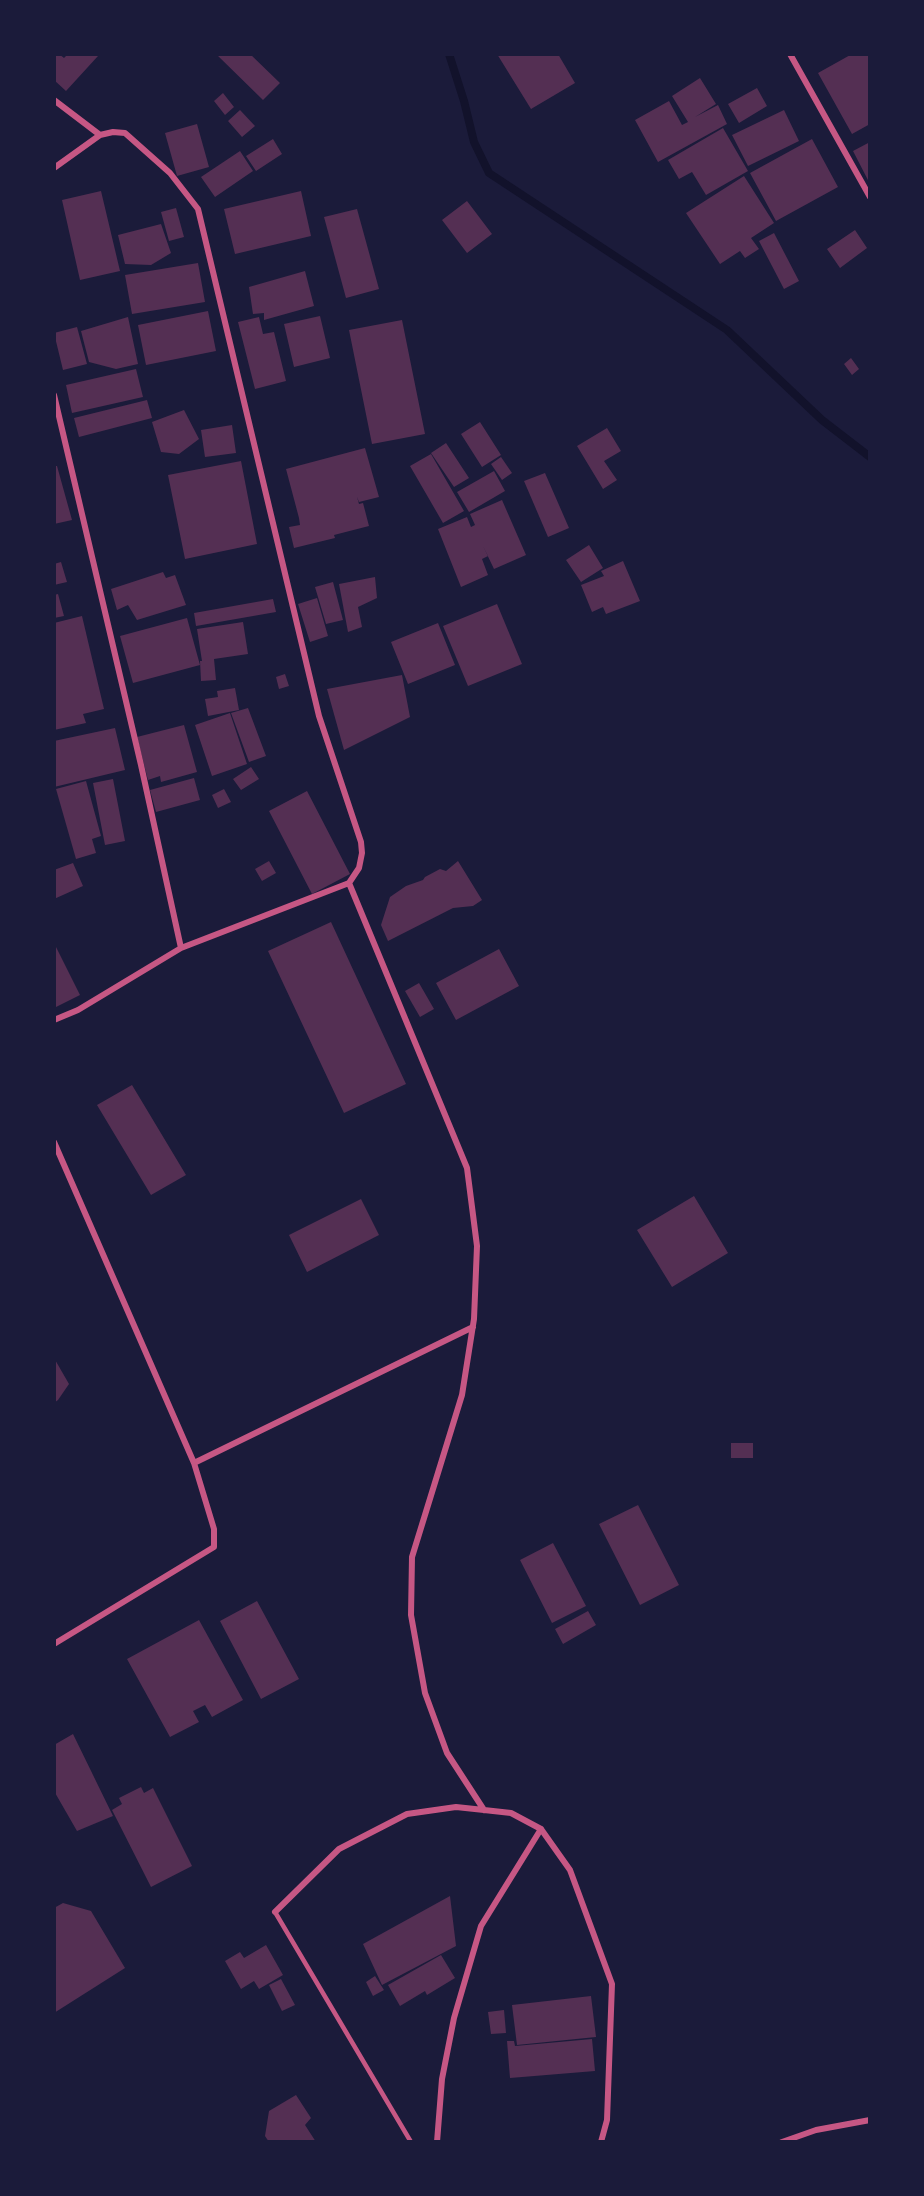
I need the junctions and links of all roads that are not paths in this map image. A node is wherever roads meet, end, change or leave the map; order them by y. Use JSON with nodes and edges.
{"nodes":[{"id":1,"x":790,"y":54,"type":"edge"},
{"id":2,"x":54,"y":100,"type":"edge"},
{"id":3,"x":100,"y":135,"type":"junction"},
{"id":4,"x":54,"y":168,"type":"edge"},
{"id":5,"x":870,"y":197,"type":"edge"},
{"id":6,"x":54,"y":395,"type":"edge"},
{"id":7,"x":349,"y":884,"type":"junction"},
{"id":8,"x":181,"y":948,"type":"junction"},
{"id":9,"x":54,"y":1020,"type":"edge"},
{"id":10,"x":54,"y":1142,"type":"edge"},
{"id":11,"x":473,"y":1327,"type":"junction"},
{"id":12,"x":194,"y":1463,"type":"junction"},
{"id":13,"x":54,"y":1644,"type":"edge"},
{"id":14,"x":484,"y":1810,"type":"junction"},
{"id":15,"x":541,"y":1829,"type":"junction"},
{"id":16,"x":275,"y":1912,"type":"joint"},
{"id":17,"x":870,"y":2120,"type":"edge"},
{"id":18,"x":411,"y":2142,"type":"edge"},
{"id":19,"x":436,"y":2142,"type":"edge"},
{"id":20,"x":601,"y":2142,"type":"edge"},
{"id":21,"x":782,"y":2142,"type":"edge"}],
"edges":[{"from":1,"to":5,"type":"street"},
{"from":2,"to":3,"type":"street"},
{"from":3,"to":4,"type":"street"},
{"from":3,"to":7,"type":"street"},
{"from":6,"to":8,"type":"street"},
{"from":7,"to":8,"type":"street"},
{"from":7,"to":11,"type":"street"},
{"from":8,"to":9,"type":"street"},
{"from":10,"to":12,"type":"street"},
{"from":11,"to":12,"type":"street"},
{"from":11,"to":14,"type":"street"},
{"from":12,"to":13,"type":"street"},
{"from":14,"to":15,"type":"street"},
{"from":14,"to":16,"type":"street"},
{"from":15,"to":19,"type":"street"},
{"from":15,"to":20,"type":"street"},
{"from":16,"to":18,"type":"lane"},
{"from":17,"to":21,"type":"street"}]}
